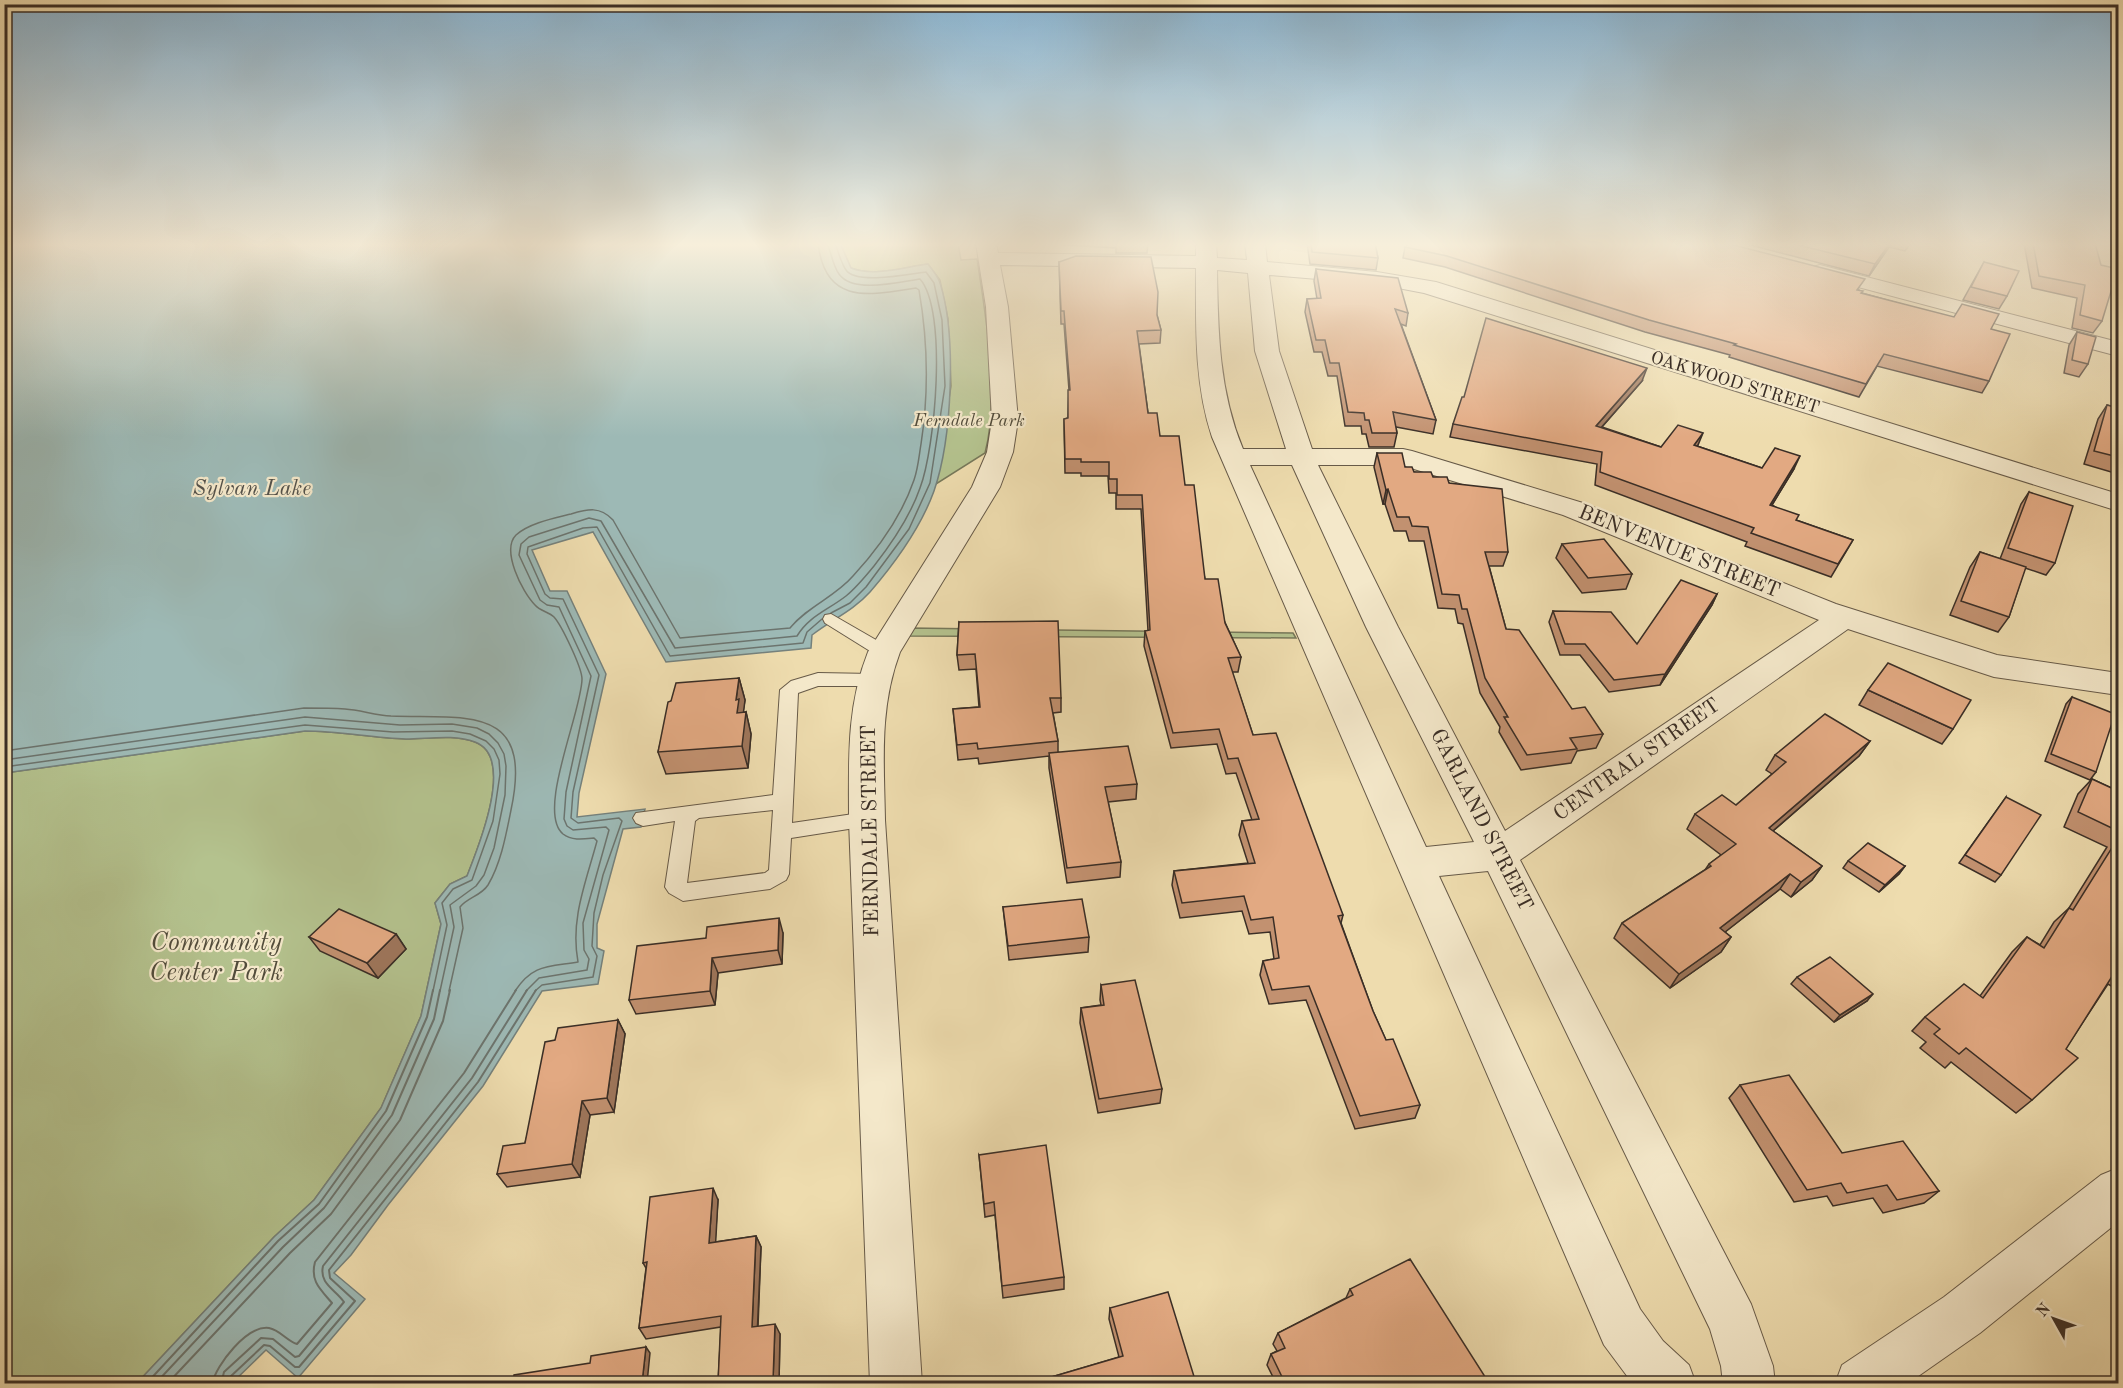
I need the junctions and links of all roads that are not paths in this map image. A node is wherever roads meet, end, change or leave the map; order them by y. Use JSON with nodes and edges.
{"nodes":[{"id":1,"x":997,"y":308,"type":"edge"},
{"id":2,"x":1208,"y":308,"type":"edge"},
{"id":3,"x":1262,"y":308,"type":"edge"},
{"id":4,"x":1495,"y":308,"type":"edge"},
{"id":5,"x":1961,"y":308,"type":"edge"},
{"id":6,"x":2118,"y":349,"type":"edge"},
{"id":7,"x":1301,"y":456,"type":"junction"},
{"id":8,"x":1234,"y":457,"type":"junction"},
{"id":9,"x":2118,"y":502,"type":"edge"},
{"id":10,"x":1844,"y":617,"type":"junction"},
{"id":11,"x":831,"y":619,"type":"dead end"},
{"id":12,"x":878,"y":666,"type":"junction"},
{"id":13,"x":2118,"y":684,"type":"edge"},
{"id":14,"x":783,"y":801,"type":"junction"},
{"id":15,"x":694,"y":811,"type":"junction"},
{"id":16,"x":643,"y":818,"type":"dead end"},
{"id":17,"x":867,"y":820,"type":"junction"},
{"id":18,"x":781,"y":832,"type":"junction"},
{"id":19,"x":1499,"y":855,"type":"junction"},
{"id":20,"x":1414,"y":863,"type":"junction"},
{"id":21,"x":2117,"y":1195,"type":"edge"},
{"id":22,"x":896,"y":1383,"type":"edge"},
{"id":23,"x":1670,"y":1383,"type":"edge"},
{"id":24,"x":1749,"y":1383,"type":"edge"},
{"id":25,"x":1861,"y":1383,"type":"edge"}],
"edges":[{"from":1,"to":12,"type":"street","name":"FERNDALE STREET"},
{"from":2,"to":8,"type":"street"},
{"from":3,"to":7,"type":"street","name":"GARLAND STREET"},
{"from":4,"to":9,"type":"street","name":"OAKWOOD STREET"},
{"from":5,"to":6,"type":"street"},
{"from":7,"to":8,"type":"street","name":"BENVENUE STREET"},
{"from":7,"to":10,"type":"street","name":"BENVENUE STREET"},
{"from":7,"to":19,"type":"street","name":"GARLAND STREET"},
{"from":8,"to":20,"type":"street"},
{"from":10,"to":13,"type":"street","name":"BENVENUE STREET"},
{"from":10,"to":19,"type":"street","name":"CENTRAL STREET"},
{"from":11,"to":12,"type":"lane"},
{"from":12,"to":14,"type":"lane"},
{"from":12,"to":17,"type":"street","name":"FERNDALE STREET"},
{"from":14,"to":15,"type":"lane"},
{"from":14,"to":18,"type":"lane"},
{"from":15,"to":16,"type":"lane"},
{"from":15,"to":18,"type":"lane"},
{"from":17,"to":18,"type":"lane"},
{"from":17,"to":22,"type":"street","name":"FERNDALE STREET"},
{"from":19,"to":20,"type":"street","name":"CENTRAL STREET"},
{"from":19,"to":24,"type":"street","name":"GARLAND STREET"},
{"from":20,"to":23,"type":"street"},
{"from":21,"to":25,"type":"street"}]}
